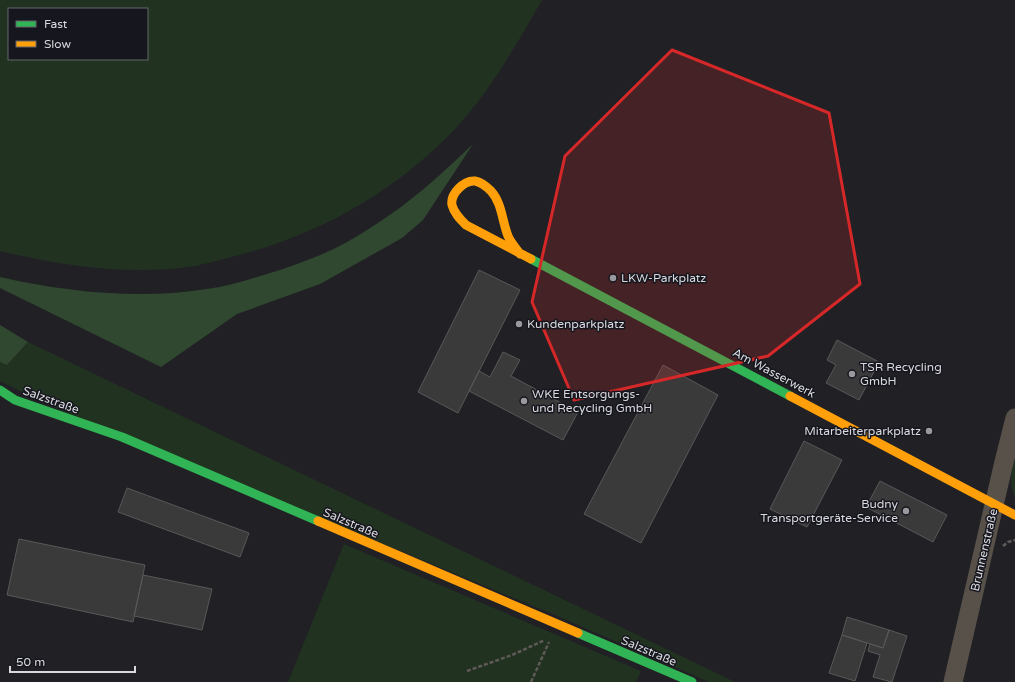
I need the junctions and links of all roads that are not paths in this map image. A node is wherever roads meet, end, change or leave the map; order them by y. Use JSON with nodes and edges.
{"nodes":[{"id":1,"x":520,"y":254,"type":"junction"},
{"id":2,"x":0,"y":390,"type":"edge"},
{"id":3,"x":1015,"y":418,"type":"edge"},
{"id":4,"x":994,"y":503,"type":"junction"},
{"id":5,"x":1015,"y":515,"type":"edge"},
{"id":6,"x":692,"y":682,"type":"edge"},
{"id":7,"x":953,"y":682,"type":"edge"}],
"edges":[{"from":1,"to":1,"type":"street","name":"Am Wasserwerk"},
{"from":1,"to":4,"type":"street","name":"Am Wasserwerk"},
{"from":2,"to":6,"type":"street","name":"Salzstraße"},
{"from":3,"to":4,"type":"street","name":"Brunnenstraße"},
{"from":4,"to":5,"type":"street","name":"Am Wasserwerk"},
{"from":4,"to":7,"type":"street","name":"Brunnenstraße"}]}
